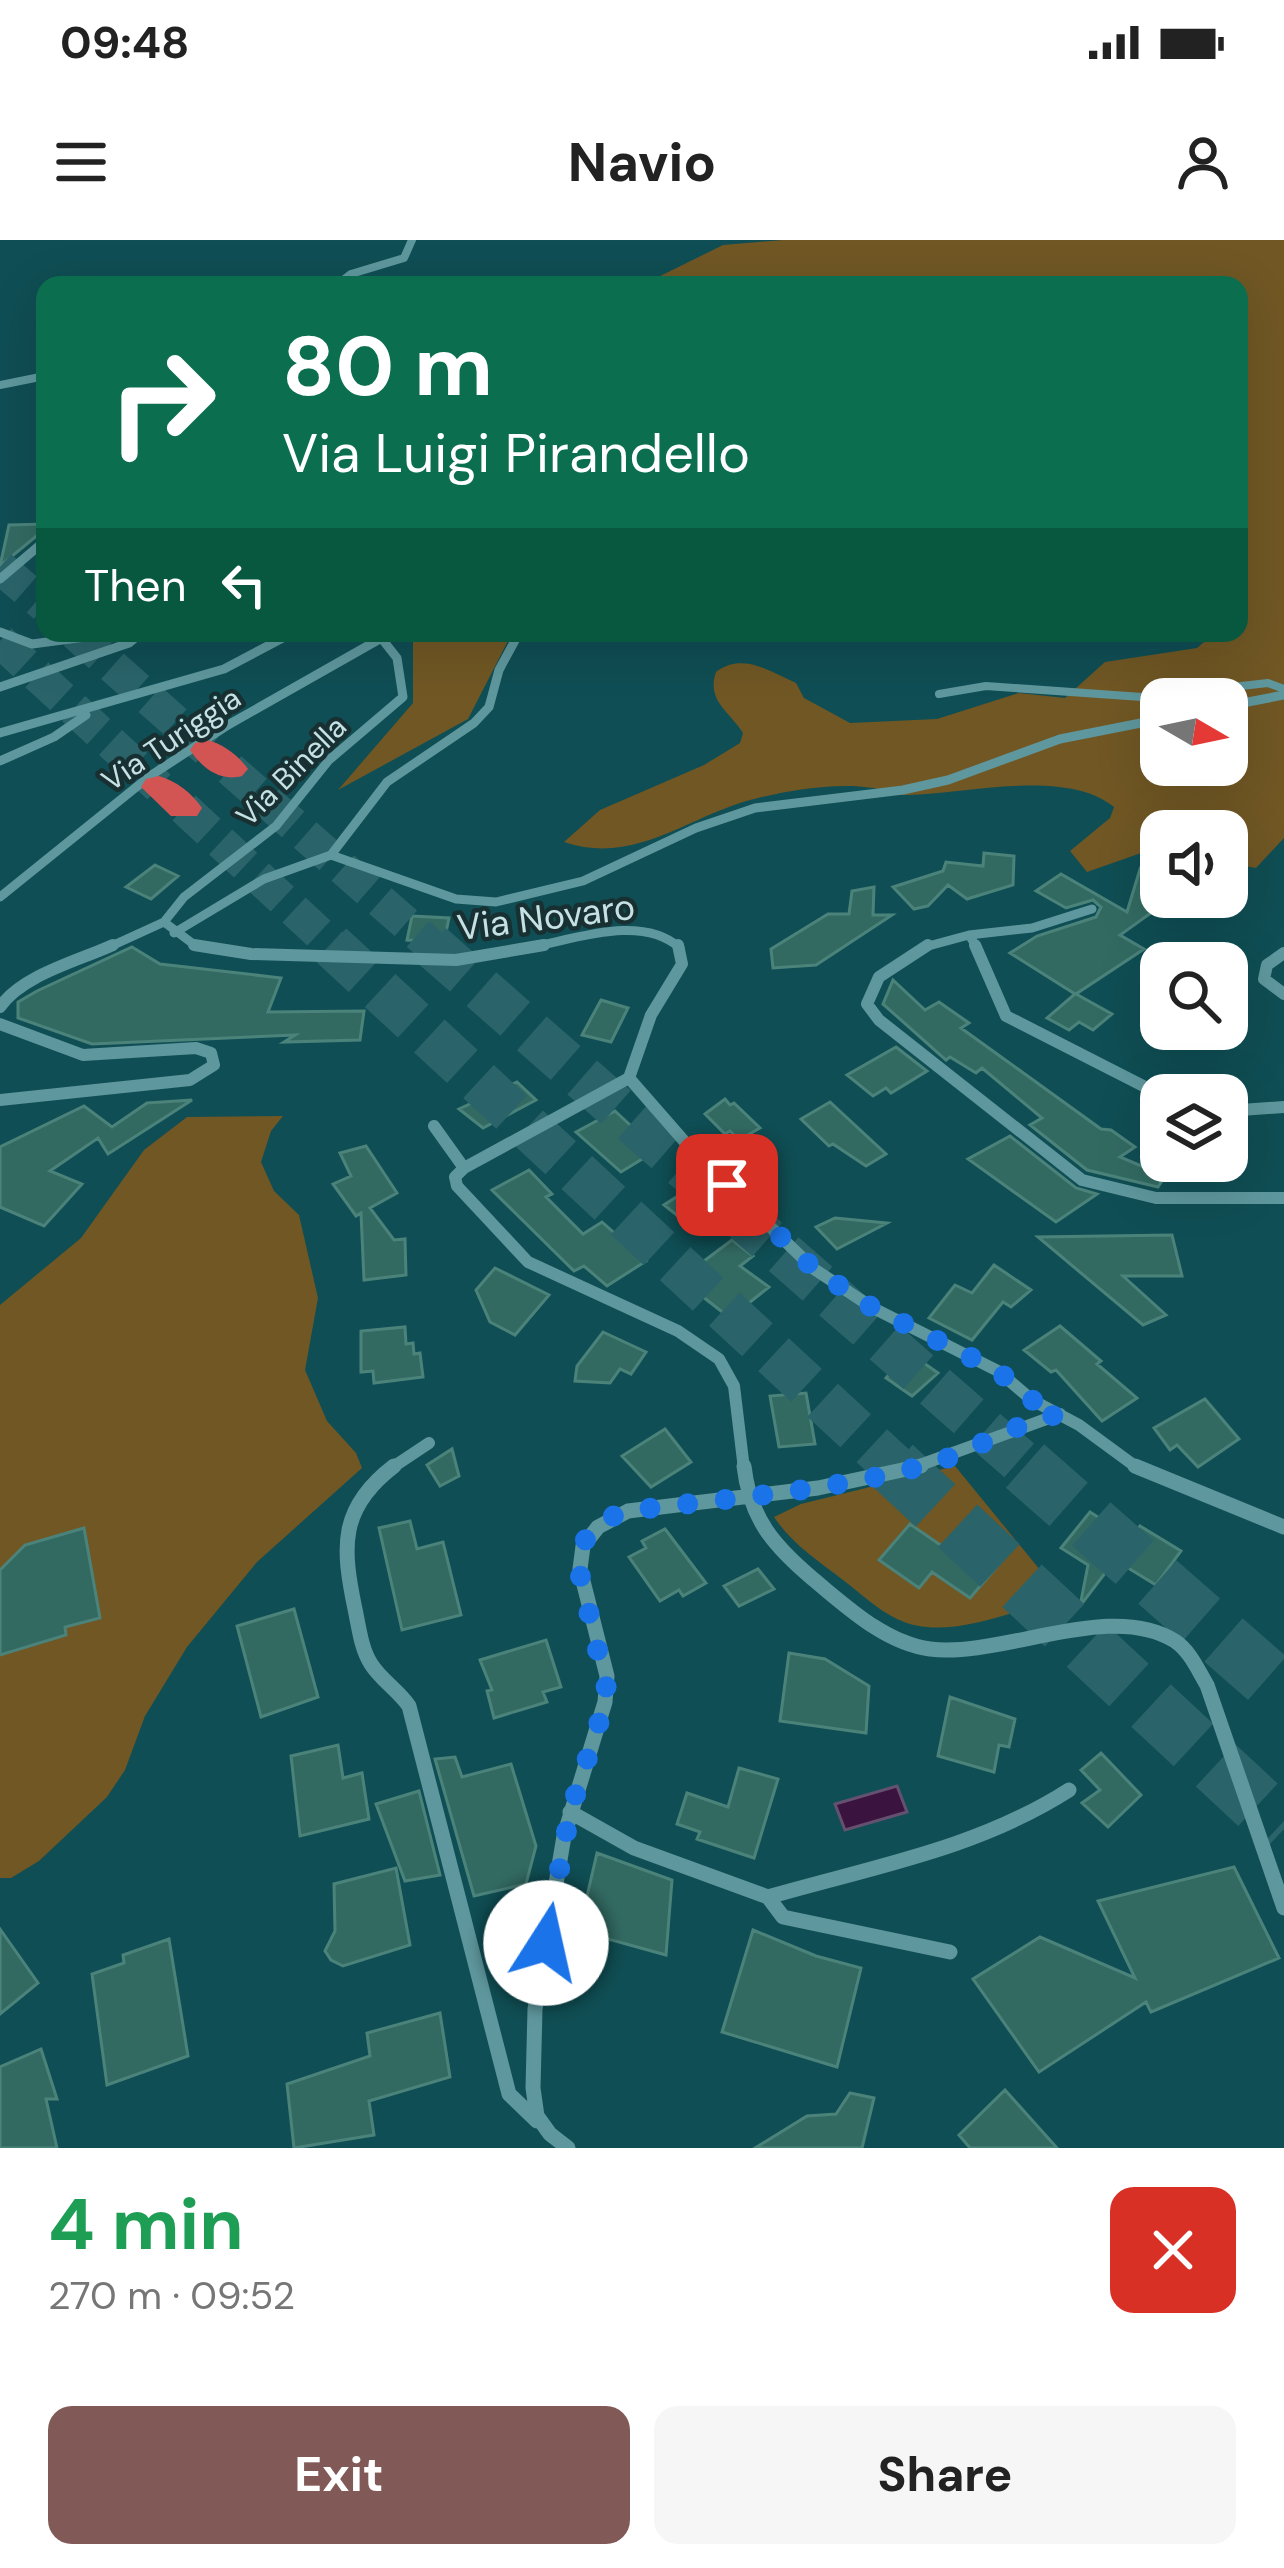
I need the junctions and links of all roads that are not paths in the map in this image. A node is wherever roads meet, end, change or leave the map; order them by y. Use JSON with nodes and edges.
{"nodes":[{"id":1,"x":412,"y":240,"type":"edge"},
{"id":2,"x":348,"y":276,"type":"edge"},
{"id":3,"x":36,"y":378,"type":"edge"},
{"id":4,"x":0,"y":386,"type":"edge"},
{"id":5,"x":36,"y":549,"type":"edge"},
{"id":6,"x":0,"y":579,"type":"edge"},
{"id":7,"x":0,"y":632,"type":"edge"},
{"id":8,"x":47,"y":642,"type":"edge"},
{"id":9,"x":131,"y":642,"type":"edge"},
{"id":10,"x":275,"y":642,"type":"edge"},
{"id":11,"x":374,"y":642,"type":"edge"},
{"id":12,"x":388,"y":642,"type":"edge"},
{"id":13,"x":514,"y":642,"type":"edge"},
{"id":14,"x":0,"y":687,"type":"edge"},
{"id":15,"x":1284,"y":692,"type":"edge"},
{"id":16,"x":939,"y":694,"type":"dead end"},
{"id":17,"x":1248,"y":701,"type":"edge"},
{"id":18,"x":97,"y":708,"type":"junction"},
{"id":19,"x":1140,"y":723,"type":"edge"},
{"id":20,"x":0,"y":734,"type":"edge"},
{"id":21,"x":0,"y":761,"type":"edge"},
{"id":22,"x":332,"y":855,"type":"junction"},
{"id":23,"x":0,"y":897,"type":"edge"},
{"id":24,"x":1092,"y":909,"type":"dead end"},
{"id":25,"x":164,"y":922,"type":"junction"},
{"id":26,"x":174,"y":933,"type":"junction"},
{"id":27,"x":969,"y":935,"type":"junction"},
{"id":28,"x":1282,"y":956,"type":"edge"},
{"id":29,"x":1284,"y":994,"type":"edge"},
{"id":30,"x":0,"y":1007,"type":"edge"},
{"id":31,"x":0,"y":1024,"type":"edge"},
{"id":32,"x":629,"y":1078,"type":"junction"},
{"id":33,"x":1140,"y":1084,"type":"edge"},
{"id":34,"x":0,"y":1100,"type":"edge"},
{"id":35,"x":1284,"y":1107,"type":"edge"},
{"id":36,"x":1248,"y":1110,"type":"edge"},
{"id":37,"x":434,"y":1126,"type":"dead end"},
{"id":38,"x":464,"y":1168,"type":"junction"},
{"id":39,"x":1284,"y":1198,"type":"edge"},
{"id":40,"x":1060,"y":1414,"type":"junction"},
{"id":41,"x":429,"y":1443,"type":"dead end"},
{"id":42,"x":748,"y":1496,"type":"junction"},
{"id":43,"x":1284,"y":1527,"type":"edge"},
{"id":44,"x":1069,"y":1790,"type":"dead end"},
{"id":45,"x":570,"y":1812,"type":"junction"},
{"id":46,"x":768,"y":1897,"type":"junction"},
{"id":47,"x":1284,"y":1908,"type":"edge"},
{"id":48,"x":950,"y":1952,"type":"dead end"},
{"id":49,"x":538,"y":2122,"type":"junction"},
{"id":50,"x":568,"y":2148,"type":"edge"}],
"edges":[{"from":1,"to":2,"type":"street"},
{"from":3,"to":4,"type":"street"},
{"from":5,"to":6,"type":"street"},
{"from":7,"to":8,"type":"street"},
{"from":9,"to":14,"type":"street"},
{"from":10,"to":18,"type":"street"},
{"from":11,"to":23,"type":"street","name":"Via Turiggia"},
{"from":12,"to":25,"type":"street","name":"Via Binella"},
{"from":13,"to":22,"type":"street"},
{"from":15,"to":16,"type":"lane"},
{"from":15,"to":17,"type":"street"},
{"from":18,"to":20,"type":"street"},
{"from":18,"to":21,"type":"street"},
{"from":19,"to":22,"type":"street"},
{"from":22,"to":26,"type":"street"},
{"from":24,"to":27,"type":"street"},
{"from":25,"to":26,"type":"street","name":"Via Novaro"},
{"from":25,"to":30,"type":"street"},
{"from":26,"to":32,"type":"street","name":"Via Novaro"},
{"from":27,"to":33,"type":"street"},
{"from":27,"to":39,"type":"street"},
{"from":28,"to":29,"type":"street"},
{"from":31,"to":34,"type":"street"},
{"from":32,"to":38,"type":"street"},
{"from":32,"to":40,"type":"street"},
{"from":35,"to":36,"type":"street"},
{"from":37,"to":38,"type":"street"},
{"from":38,"to":42,"type":"street"},
{"from":40,"to":42,"type":"street"},
{"from":40,"to":43,"type":"street"},
{"from":41,"to":49,"type":"street"},
{"from":42,"to":45,"type":"street"},
{"from":42,"to":47,"type":"street"},
{"from":44,"to":46,"type":"street"},
{"from":45,"to":46,"type":"street"},
{"from":45,"to":49,"type":"street"},
{"from":46,"to":48,"type":"street"},
{"from":49,"to":50,"type":"street"}]}
